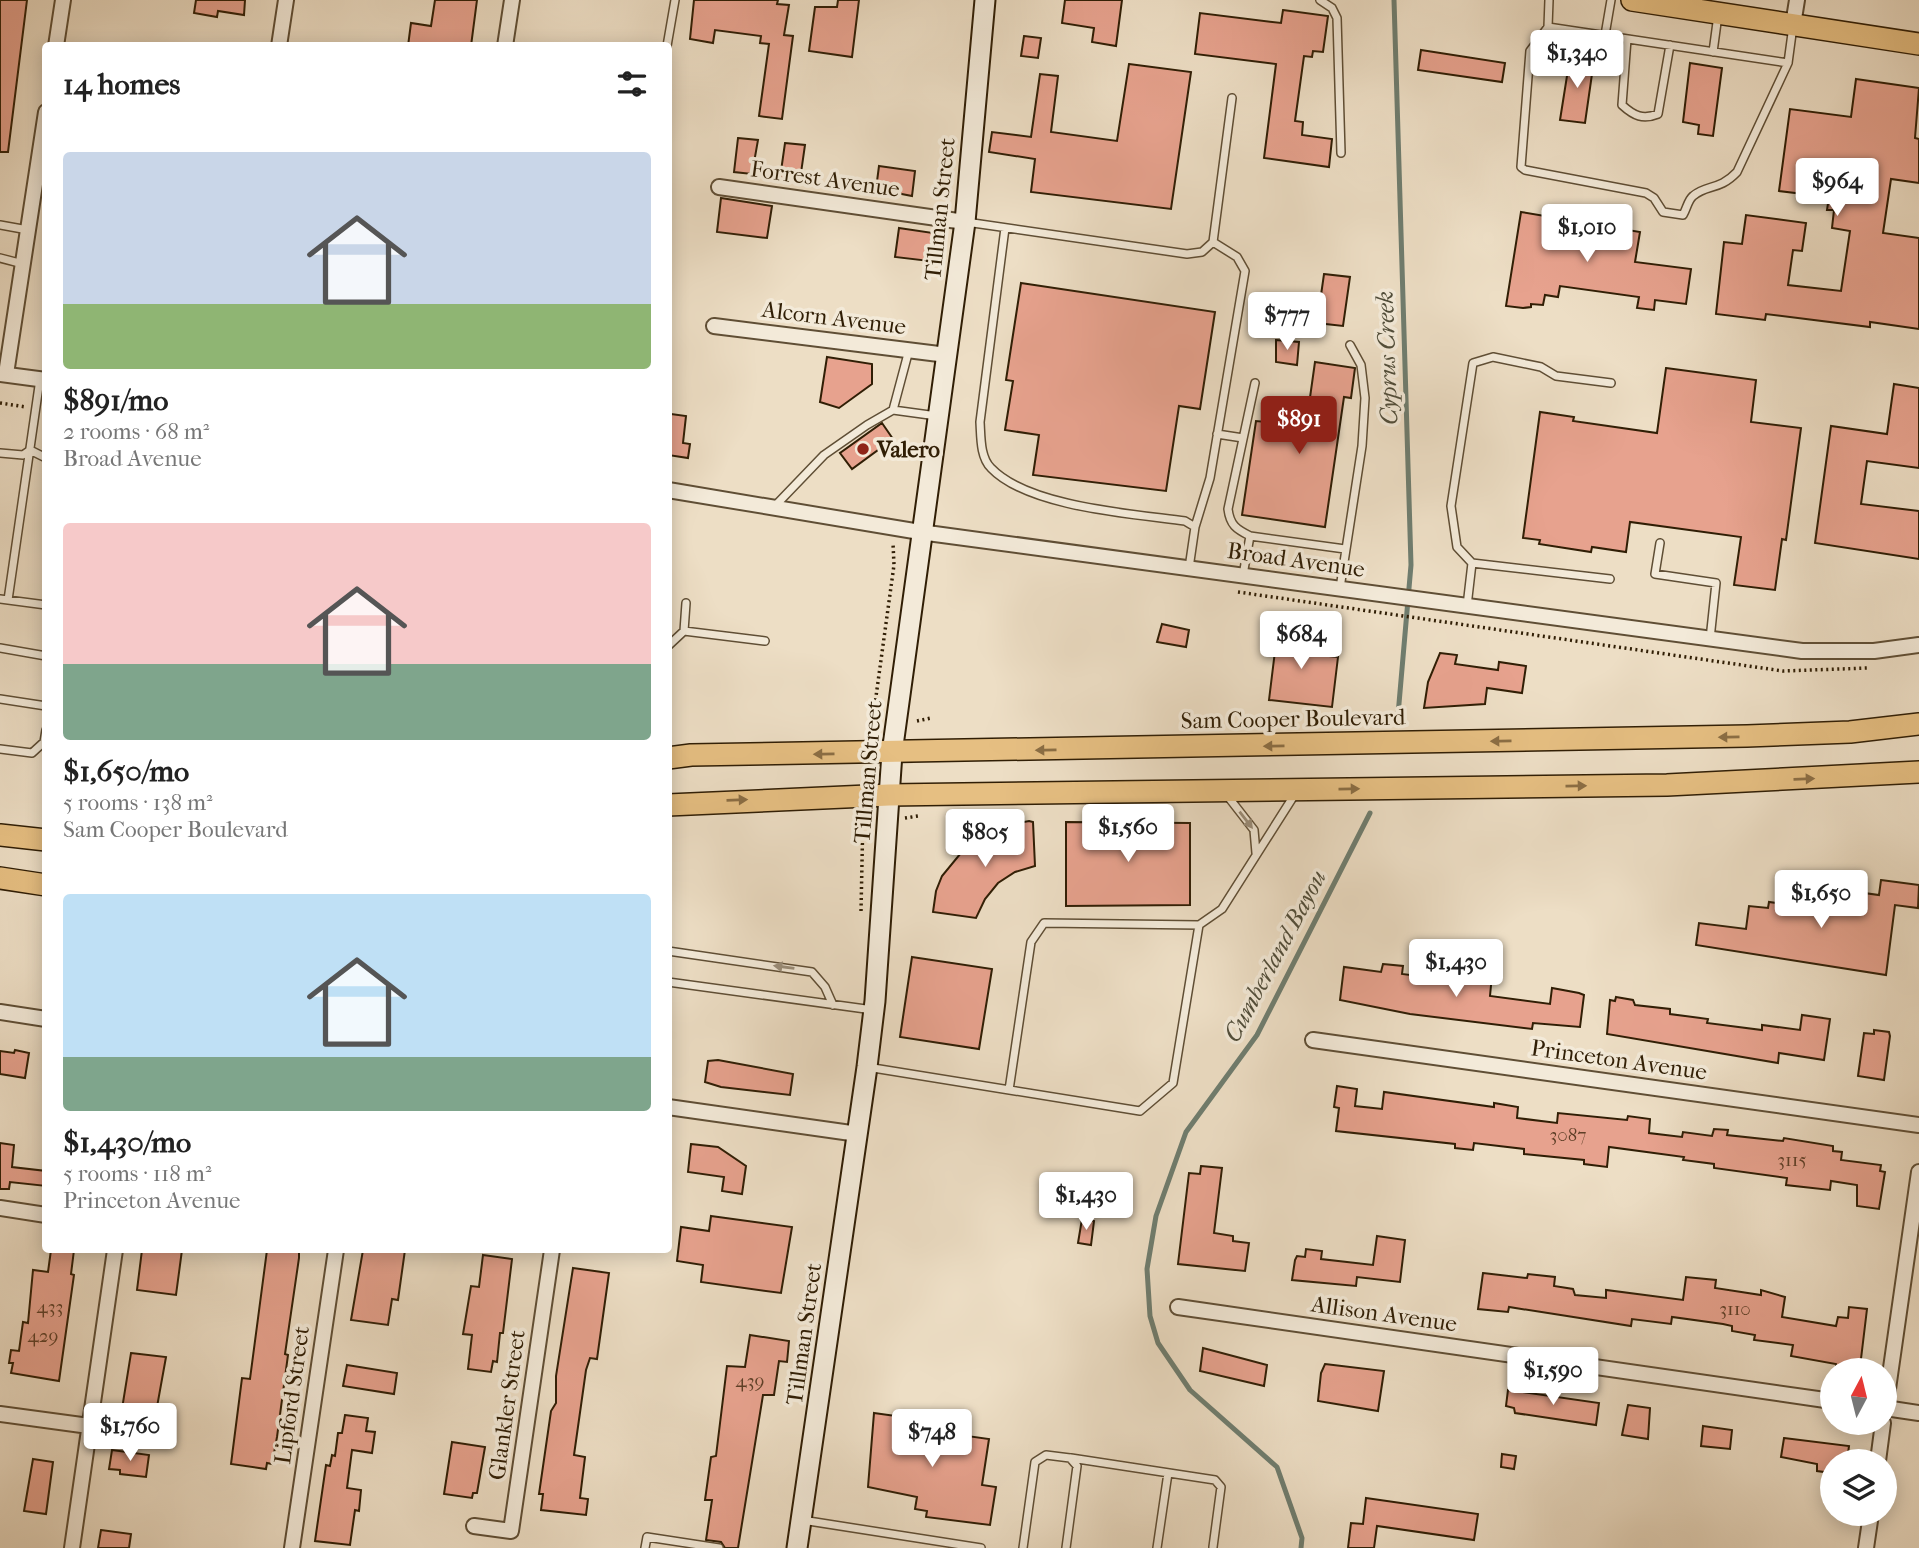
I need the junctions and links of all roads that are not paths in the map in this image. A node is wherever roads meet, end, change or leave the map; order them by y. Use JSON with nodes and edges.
{"nodes":[{"id":1,"x":62,"y":0,"type":"edge"},
{"id":2,"x":286,"y":0,"type":"edge"},
{"id":3,"x":512,"y":0,"type":"edge"},
{"id":4,"x":675,"y":0,"type":"edge"},
{"id":5,"x":985,"y":0,"type":"edge"},
{"id":6,"x":1320,"y":0,"type":"edge"},
{"id":7,"x":1549,"y":0,"type":"edge"},
{"id":8,"x":1611,"y":0,"type":"edge"},
{"id":9,"x":1632,"y":0,"type":"edge"},
{"id":10,"x":1797,"y":0,"type":"edge"},
{"id":11,"x":1718,"y":13,"type":"junction"},
{"id":12,"x":1793,"y":25,"type":"junction"},
{"id":13,"x":1548,"y":27,"type":"junction"},
{"id":14,"x":1605,"y":35,"type":"junction"},
{"id":15,"x":1627,"y":39,"type":"junction"},
{"id":16,"x":57,"y":42,"type":"edge"},
{"id":17,"x":280,"y":42,"type":"edge"},
{"id":18,"x":506,"y":42,"type":"edge"},
{"id":19,"x":668,"y":42,"type":"edge"},
{"id":20,"x":1919,"y":44,"type":"edge"},
{"id":21,"x":1670,"y":45,"type":"junction"},
{"id":22,"x":1713,"y":52,"type":"junction"},
{"id":23,"x":1788,"y":64,"type":"junction"},
{"id":24,"x":1232,"y":98,"type":"dead end"},
{"id":25,"x":42,"y":138,"type":"edge"},
{"id":26,"x":1341,"y":153,"type":"dead end"},
{"id":27,"x":719,"y":187,"type":"dead end"},
{"id":28,"x":965,"y":222,"type":"junction"},
{"id":29,"x":0,"y":225,"type":"edge"},
{"id":30,"x":1005,"y":228,"type":"junction"},
{"id":31,"x":28,"y":230,"type":"junction"},
{"id":32,"x":1213,"y":242,"type":"junction"},
{"id":33,"x":0,"y":258,"type":"edge"},
{"id":34,"x":23,"y":264,"type":"junction"},
{"id":35,"x":714,"y":326,"type":"dead end"},
{"id":36,"x":1350,"y":345,"type":"dead end"},
{"id":37,"x":909,"y":350,"type":"junction"},
{"id":38,"x":947,"y":355,"type":"junction"},
{"id":39,"x":3,"y":374,"type":"edge"},
{"id":40,"x":42,"y":380,"type":"edge"},
{"id":41,"x":1255,"y":383,"type":"dead end"},
{"id":42,"x":1611,"y":383,"type":"dead end"},
{"id":43,"x":42,"y":385,"type":"edge"},
{"id":44,"x":893,"y":410,"type":"junction"},
{"id":45,"x":938,"y":416,"type":"junction"},
{"id":46,"x":1217,"y":435,"type":"junction"},
{"id":47,"x":1243,"y":438,"type":"junction"},
{"id":48,"x":30,"y":450,"type":"junction"},
{"id":49,"x":0,"y":453,"type":"edge"},
{"id":50,"x":42,"y":456,"type":"edge"},
{"id":51,"x":672,"y":491,"type":"edge"},
{"id":52,"x":774,"y":507,"type":"junction"},
{"id":53,"x":1195,"y":527,"type":"junction"},
{"id":54,"x":920,"y":532,"type":"junction"},
{"id":55,"x":1250,"y":536,"type":"junction"},
{"id":56,"x":1660,"y":543,"type":"dead end"},
{"id":57,"x":1345,"y":549,"type":"junction"},
{"id":58,"x":1472,"y":563,"type":"junction"},
{"id":59,"x":1189,"y":568,"type":"junction"},
{"id":60,"x":1244,"y":575,"type":"junction"},
{"id":61,"x":1610,"y":579,"type":"dead end"},
{"id":62,"x":1340,"y":589,"type":"junction"},
{"id":63,"x":4,"y":600,"type":"edge"},
{"id":64,"x":686,"y":603,"type":"dead end"},
{"id":65,"x":42,"y":605,"type":"edge"},
{"id":66,"x":1467,"y":606,"type":"junction"},
{"id":67,"x":684,"y":631,"type":"junction"},
{"id":68,"x":1710,"y":639,"type":"junction"},
{"id":69,"x":765,"y":641,"type":"dead end"},
{"id":70,"x":672,"y":642,"type":"edge"},
{"id":71,"x":1919,"y":645,"type":"edge"},
{"id":72,"x":0,"y":648,"type":"edge"},
{"id":73,"x":42,"y":655,"type":"edge"},
{"id":74,"x":0,"y":699,"type":"edge"},
{"id":75,"x":42,"y":705,"type":"edge"},
{"id":76,"x":1919,"y":724,"type":"edge"},
{"id":77,"x":42,"y":744,"type":"edge"},
{"id":78,"x":0,"y":749,"type":"edge"},
{"id":79,"x":892,"y":753,"type":"junction"},
{"id":80,"x":672,"y":757,"type":"edge"},
{"id":81,"x":1919,"y":772,"type":"edge"},
{"id":82,"x":1223,"y":790,"type":"junction"},
{"id":83,"x":1297,"y":790,"type":"junction"},
{"id":84,"x":889,"y":794,"type":"junction"},
{"id":85,"x":672,"y":805,"type":"edge"},
{"id":86,"x":0,"y":835,"type":"edge"},
{"id":87,"x":42,"y":840,"type":"edge"},
{"id":88,"x":1256,"y":854,"type":"junction"},
{"id":89,"x":0,"y":878,"type":"edge"},
{"id":90,"x":42,"y":884,"type":"edge"},
{"id":91,"x":1199,"y":925,"type":"junction"},
{"id":92,"x":672,"y":952,"type":"edge"},
{"id":93,"x":672,"y":983,"type":"edge"},
{"id":94,"x":833,"y":1005,"type":"junction"},
{"id":95,"x":873,"y":1010,"type":"junction"},
{"id":96,"x":0,"y":1012,"type":"edge"},
{"id":97,"x":42,"y":1018,"type":"edge"},
{"id":98,"x":1313,"y":1040,"type":"dead end"},
{"id":99,"x":867,"y":1067,"type":"junction"},
{"id":100,"x":1009,"y":1090,"type":"junction"},
{"id":101,"x":672,"y":1108,"type":"edge"},
{"id":102,"x":1919,"y":1125,"type":"edge"},
{"id":103,"x":858,"y":1134,"type":"junction"},
{"id":104,"x":1919,"y":1172,"type":"edge"},
{"id":105,"x":0,"y":1208,"type":"edge"},
{"id":106,"x":42,"y":1214,"type":"edge"},
{"id":107,"x":115,"y":1253,"type":"edge"},
{"id":108,"x":336,"y":1253,"type":"edge"},
{"id":109,"x":552,"y":1253,"type":"edge"},
{"id":110,"x":1178,"y":1307,"type":"dead end"},
{"id":111,"x":1892,"y":1358,"type":"edge"},
{"id":112,"x":1820,"y":1399,"type":"edge"},
{"id":113,"x":1897,"y":1410,"type":"edge"},
{"id":114,"x":1919,"y":1413,"type":"edge"},
{"id":115,"x":0,"y":1414,"type":"edge"},
{"id":116,"x":89,"y":1426,"type":"junction"},
{"id":117,"x":1070,"y":1458,"type":"junction"},
{"id":118,"x":1168,"y":1473,"type":"junction"},
{"id":119,"x":801,"y":1520,"type":"junction"},
{"id":120,"x":1869,"y":1526,"type":"edge"},
{"id":121,"x":474,"y":1527,"type":"dead end"},
{"id":122,"x":1213,"y":1547,"type":"edge"},
{"id":123,"x":72,"y":1548,"type":"edge"},
{"id":124,"x":292,"y":1548,"type":"edge"},
{"id":125,"x":645,"y":1548,"type":"edge"},
{"id":126,"x":719,"y":1548,"type":"edge"},
{"id":127,"x":797,"y":1548,"type":"edge"},
{"id":128,"x":981,"y":1548,"type":"edge"},
{"id":129,"x":1023,"y":1548,"type":"edge"},
{"id":130,"x":1066,"y":1548,"type":"edge"},
{"id":131,"x":1157,"y":1548,"type":"edge"},
{"id":132,"x":1866,"y":1548,"type":"edge"}],
"edges":[{"from":1,"to":16,"type":"street"},
{"from":2,"to":17,"type":"street"},
{"from":3,"to":18,"type":"street"},
{"from":4,"to":19,"type":"lane"},
{"from":5,"to":28,"type":"main road","name":"Tillman Street"},
{"from":6,"to":26,"type":"lane"},
{"from":7,"to":13,"type":"lane"},
{"from":8,"to":14,"type":"lane"},
{"from":9,"to":11,"type":"main road"},
{"from":10,"to":12,"type":"street"},
{"from":11,"to":12,"type":"main road"},
{"from":11,"to":22,"type":"lane"},
{"from":12,"to":20,"type":"main road"},
{"from":12,"to":23,"type":"lane"},
{"from":13,"to":14,"type":"lane"},
{"from":13,"to":23,"type":"lane"},
{"from":14,"to":15,"type":"lane"},
{"from":15,"to":21,"type":"lane"},
{"from":15,"to":21,"type":"lane"},
{"from":21,"to":22,"type":"lane"},
{"from":22,"to":23,"type":"lane"},
{"from":24,"to":32,"type":"lane"},
{"from":25,"to":31,"type":"street"},
{"from":27,"to":28,"type":"street","name":"Forrest Avenue"},
{"from":28,"to":30,"type":"lane"},
{"from":28,"to":38,"type":"main road","name":"Tillman Street"},
{"from":29,"to":31,"type":"lane"},
{"from":30,"to":32,"type":"lane"},
{"from":30,"to":53,"type":"lane"},
{"from":31,"to":34,"type":"street"},
{"from":32,"to":46,"type":"lane"},
{"from":33,"to":34,"type":"lane"},
{"from":34,"to":39,"type":"street"},
{"from":35,"to":37,"type":"street","name":"Alcorn Avenue"},
{"from":36,"to":57,"type":"lane"},
{"from":37,"to":38,"type":"street","name":"Alcorn Avenue"},
{"from":37,"to":44,"type":"lane"},
{"from":38,"to":45,"type":"main road","name":"Tillman Street"},
{"from":39,"to":40,"type":"street"},
{"from":41,"to":47,"type":"lane"},
{"from":42,"to":58,"type":"lane"},
{"from":43,"to":48,"type":"lane"},
{"from":44,"to":45,"type":"lane"},
{"from":44,"to":52,"type":"lane"},
{"from":45,"to":54,"type":"main road","name":"Tillman Street"},
{"from":46,"to":47,"type":"lane"},
{"from":46,"to":53,"type":"lane"},
{"from":47,"to":55,"type":"lane"},
{"from":48,"to":49,"type":"lane"},
{"from":48,"to":50,"type":"lane"},
{"from":48,"to":63,"type":"lane"},
{"from":51,"to":52,"type":"street","name":"Broad Avenue"},
{"from":52,"to":54,"type":"street","name":"Broad Avenue"},
{"from":53,"to":59,"type":"lane"},
{"from":54,"to":59,"type":"street","name":"Broad Avenue"},
{"from":54,"to":79,"type":"main road","name":"Tillman Street"},
{"from":55,"to":57,"type":"lane"},
{"from":55,"to":60,"type":"lane"},
{"from":56,"to":68,"type":"lane"},
{"from":57,"to":62,"type":"lane"},
{"from":58,"to":61,"type":"lane"},
{"from":58,"to":66,"type":"lane"},
{"from":59,"to":60,"type":"street","name":"Broad Avenue"},
{"from":60,"to":62,"type":"street","name":"Broad Avenue"},
{"from":62,"to":66,"type":"street","name":"Broad Avenue"},
{"from":63,"to":65,"type":"lane"},
{"from":64,"to":67,"type":"lane"},
{"from":66,"to":68,"type":"street","name":"Broad Avenue"},
{"from":67,"to":69,"type":"lane"},
{"from":67,"to":70,"type":"lane"},
{"from":68,"to":71,"type":"street","name":"Broad Avenue"},
{"from":72,"to":73,"type":"lane"},
{"from":74,"to":75,"type":"lane"},
{"from":76,"to":79,"type":"main road","name":"Sam Cooper Boulevard","one_way":true},
{"from":77,"to":78,"type":"lane"},
{"from":79,"to":80,"type":"main road","name":"Sam Cooper Boulevard","one_way":true},
{"from":79,"to":84,"type":"main road","name":"Tillman Street"},
{"from":83,"to":81,"type":"main road","one_way":true},
{"from":82,"to":83,"type":"main road"},
{"from":82,"to":84,"type":"main road"},
{"from":82,"to":88,"type":"lane","one_way":true},
{"from":83,"to":88,"type":"lane"},
{"from":85,"to":84,"type":"main road","one_way":true},
{"from":84,"to":95,"type":"main road","name":"Tillman Street"},
{"from":86,"to":87,"type":"main road"},
{"from":88,"to":91,"type":"lane"},
{"from":89,"to":90,"type":"main road"},
{"from":91,"to":100,"type":"lane"},
{"from":91,"to":100,"type":"lane"},
{"from":94,"to":92,"type":"lane","one_way":true},
{"from":93,"to":94,"type":"lane"},
{"from":94,"to":95,"type":"lane"},
{"from":95,"to":99,"type":"main road","name":"Tillman Street"},
{"from":96,"to":97,"type":"street"},
{"from":98,"to":102,"type":"street","name":"Princeton Avenue"},
{"from":99,"to":100,"type":"lane"},
{"from":99,"to":103,"type":"main road","name":"Tillman Street"},
{"from":101,"to":103,"type":"street"},
{"from":103,"to":119,"type":"main road","name":"Tillman Street"},
{"from":104,"to":111,"type":"street"},
{"from":105,"to":106,"type":"street"},
{"from":107,"to":116,"type":"street"},
{"from":108,"to":124,"type":"street","name":"Lipford Street"},
{"from":109,"to":121,"type":"street","name":"Glankler Street"},
{"from":110,"to":112,"type":"street","name":"Allison Avenue"},
{"from":113,"to":114,"type":"street"},
{"from":115,"to":116,"type":"street"},
{"from":116,"to":123,"type":"street"},
{"from":117,"to":118,"type":"lane"},
{"from":117,"to":129,"type":"lane"},
{"from":117,"to":130,"type":"lane"},
{"from":118,"to":122,"type":"lane"},
{"from":118,"to":131,"type":"lane"},
{"from":119,"to":127,"type":"main road","name":"Tillman Street"},
{"from":119,"to":128,"type":"lane"},
{"from":120,"to":132,"type":"street"},
{"from":125,"to":126,"type":"lane"}]}
